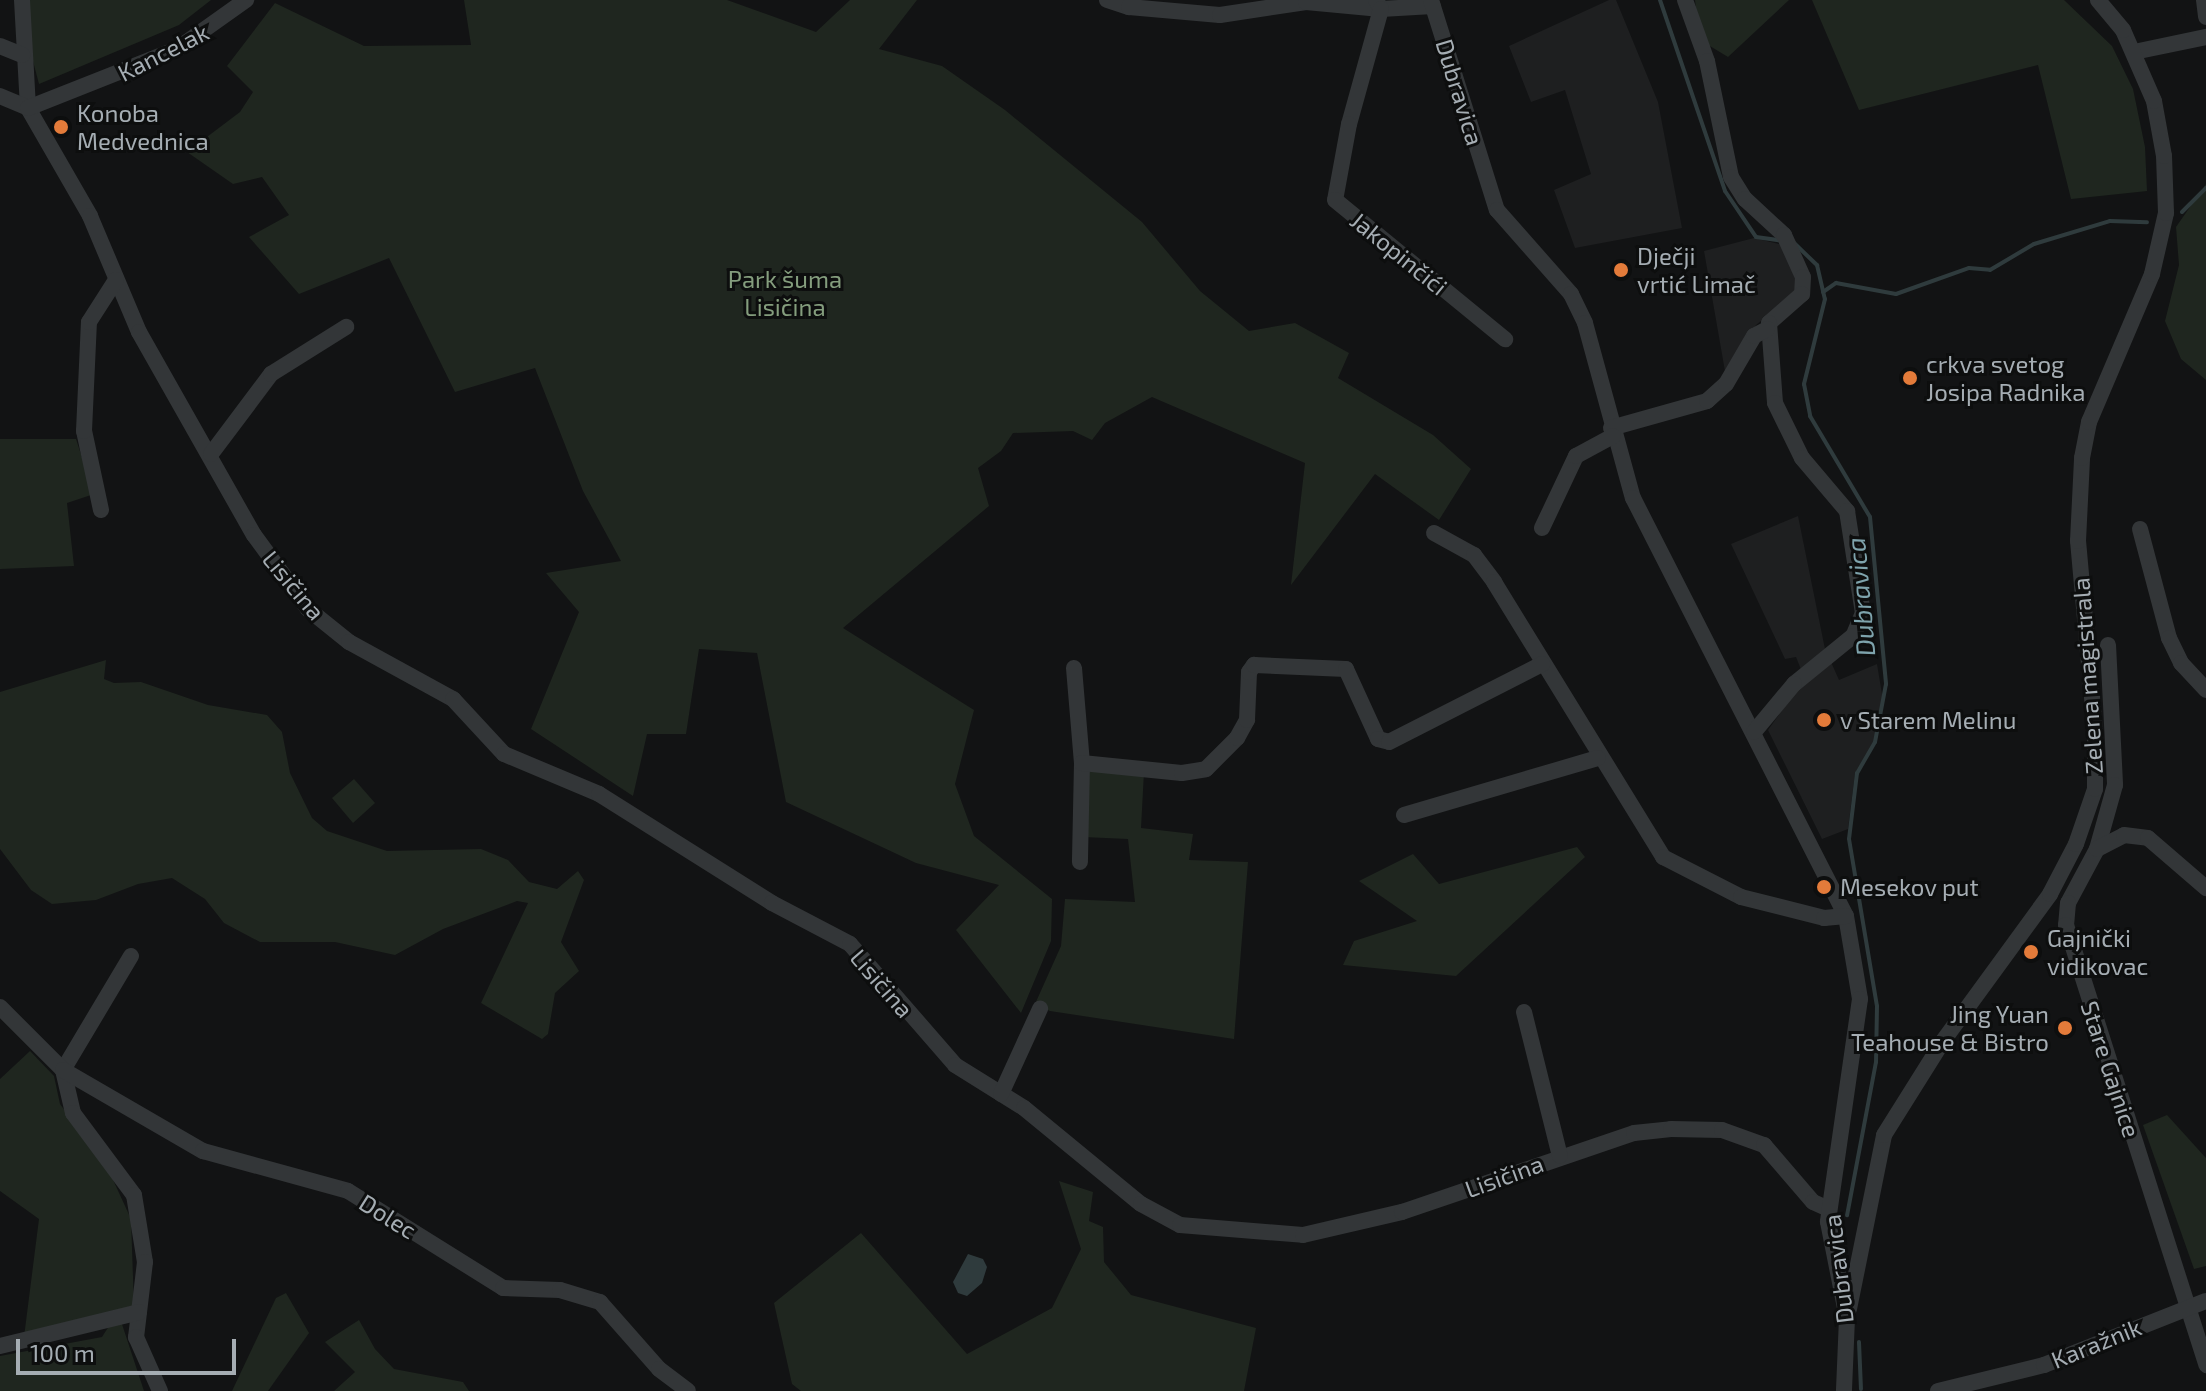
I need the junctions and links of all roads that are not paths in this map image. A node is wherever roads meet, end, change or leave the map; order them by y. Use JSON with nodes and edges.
{"nodes":[{"id":1,"x":22,"y":0,"type":"edge"},
{"id":2,"x":246,"y":0,"type":"edge"},
{"id":3,"x":1107,"y":0,"type":"edge"},
{"id":4,"x":1685,"y":0,"type":"edge"},
{"id":5,"x":2098,"y":0,"type":"edge"},
{"id":6,"x":2204,"y":0,"type":"edge"},
{"id":7,"x":1432,"y":3,"type":"edge"},
{"id":8,"x":1378,"y":4,"type":"edge"},
{"id":9,"x":2206,"y":20,"type":"edge"},
{"id":10,"x":2206,"y":37,"type":"edge"},
{"id":11,"x":0,"y":46,"type":"edge"},
{"id":12,"x":2134,"y":52,"type":"junction"},
{"id":13,"x":22,"y":55,"type":"junction"},
{"id":14,"x":0,"y":96,"type":"edge"},
{"id":15,"x":28,"y":108,"type":"junction"},
{"id":16,"x":116,"y":280,"type":"junction"},
{"id":17,"x":346,"y":327,"type":"dead end"},
{"id":18,"x":1767,"y":329,"type":"junction"},
{"id":19,"x":1505,"y":339,"type":"dead end"},
{"id":20,"x":1612,"y":432,"type":"junction"},
{"id":21,"x":211,"y":454,"type":"junction"},
{"id":22,"x":101,"y":510,"type":"dead end"},
{"id":23,"x":1542,"y":528,"type":"dead end"},
{"id":24,"x":2140,"y":529,"type":"dead end"},
{"id":25,"x":1434,"y":533,"type":"dead end"},
{"id":26,"x":2108,"y":645,"type":"dead end"},
{"id":27,"x":1542,"y":664,"type":"junction"},
{"id":28,"x":1074,"y":668,"type":"dead end"},
{"id":29,"x":2206,"y":690,"type":"edge"},
{"id":30,"x":1754,"y":732,"type":"junction"},
{"id":31,"x":1598,"y":758,"type":"junction"},
{"id":32,"x":1082,"y":763,"type":"junction"},
{"id":33,"x":1404,"y":815,"type":"dead end"},
{"id":34,"x":2097,"y":849,"type":"junction"},
{"id":35,"x":1080,"y":862,"type":"dead end"},
{"id":36,"x":2206,"y":888,"type":"edge"},
{"id":37,"x":1846,"y":916,"type":"junction"},
{"id":38,"x":131,"y":956,"type":"dead end"},
{"id":39,"x":0,"y":1007,"type":"edge"},
{"id":40,"x":1040,"y":1009,"type":"dead end"},
{"id":41,"x":1524,"y":1012,"type":"dead end"},
{"id":42,"x":63,"y":1070,"type":"junction"},
{"id":43,"x":1001,"y":1094,"type":"junction"},
{"id":44,"x":1560,"y":1156,"type":"junction"},
{"id":45,"x":1829,"y":1209,"type":"junction"},
{"id":46,"x":1829,"y":1234,"type":"junction"},
{"id":47,"x":1861,"y":1242,"type":"junction"},
{"id":48,"x":2206,"y":1301,"type":"edge"},
{"id":49,"x":2189,"y":1306,"type":"junction"},
{"id":50,"x":139,"y":1312,"type":"junction"},
{"id":51,"x":1847,"y":1318,"type":"junction"},
{"id":52,"x":0,"y":1346,"type":"edge"},
{"id":53,"x":2206,"y":1365,"type":"edge"},
{"id":54,"x":160,"y":1391,"type":"edge"},
{"id":55,"x":688,"y":1391,"type":"edge"},
{"id":56,"x":1844,"y":1391,"type":"edge"},
{"id":57,"x":1938,"y":1391,"type":"edge"}],
"edges":[{"from":1,"to":13,"type":"street","name":"Lisičina"},
{"from":2,"to":15,"type":"street","name":"Kancelak"},
{"from":3,"to":8,"type":"street"},
{"from":4,"to":18,"type":"street"},
{"from":5,"to":12,"type":"street","name":"Zelena magistrala"},
{"from":6,"to":9,"type":"street"},
{"from":7,"to":8,"type":"street"},
{"from":7,"to":20,"type":"street","name":"Dubravica"},
{"from":8,"to":19,"type":"street","name":"Jakopinčići"},
{"from":9,"to":10,"type":"street"},
{"from":10,"to":12,"type":"street"},
{"from":11,"to":13,"type":"street"},
{"from":12,"to":47,"type":"street","name":"Zelena magistrala"},
{"from":13,"to":15,"type":"street","name":"Lisičina"},
{"from":14,"to":15,"type":"street"},
{"from":15,"to":16,"type":"street","name":"Lisičina"},
{"from":16,"to":21,"type":"street","name":"Lisičina"},
{"from":16,"to":22,"type":"street"},
{"from":17,"to":21,"type":"street"},
{"from":18,"to":20,"type":"street"},
{"from":18,"to":30,"type":"street"},
{"from":20,"to":23,"type":"street"},
{"from":20,"to":30,"type":"street","name":"Dubravica"},
{"from":21,"to":43,"type":"street","name":"Lisičina"},
{"from":24,"to":29,"type":"street"},
{"from":25,"to":27,"type":"street"},
{"from":26,"to":34,"type":"street","name":"Stare Gajnice"},
{"from":27,"to":31,"type":"street"},
{"from":27,"to":32,"type":"street"},
{"from":28,"to":32,"type":"street"},
{"from":30,"to":37,"type":"street","name":"Dubravica"},
{"from":31,"to":33,"type":"street"},
{"from":31,"to":37,"type":"street"},
{"from":32,"to":35,"type":"street"},
{"from":34,"to":36,"type":"street"},
{"from":34,"to":49,"type":"street","name":"Stare Gajnice"},
{"from":37,"to":45,"type":"street","name":"Dubravica"},
{"from":38,"to":42,"type":"street"},
{"from":39,"to":42,"type":"street","name":"Dolec"},
{"from":40,"to":43,"type":"street"},
{"from":41,"to":44,"type":"street","name":"Lisičina"},
{"from":42,"to":50,"type":"street"},
{"from":42,"to":55,"type":"street","name":"Dolec"},
{"from":43,"to":44,"type":"street","name":"Lisičina"},
{"from":44,"to":45,"type":"street","name":"Lisičina"},
{"from":45,"to":46,"type":"street","name":"Dubravica"},
{"from":46,"to":47,"type":"street"},
{"from":46,"to":51,"type":"street","name":"Dubravica"},
{"from":47,"to":51,"type":"street","name":"Zelena magistrala"},
{"from":48,"to":49,"type":"street","name":"Karažnik"},
{"from":49,"to":53,"type":"street","name":"Stare Gajnice"},
{"from":49,"to":57,"type":"street","name":"Karažnik"},
{"from":50,"to":52,"type":"street"},
{"from":50,"to":54,"type":"street"},
{"from":51,"to":56,"type":"street","name":"Dubravica"}]}
